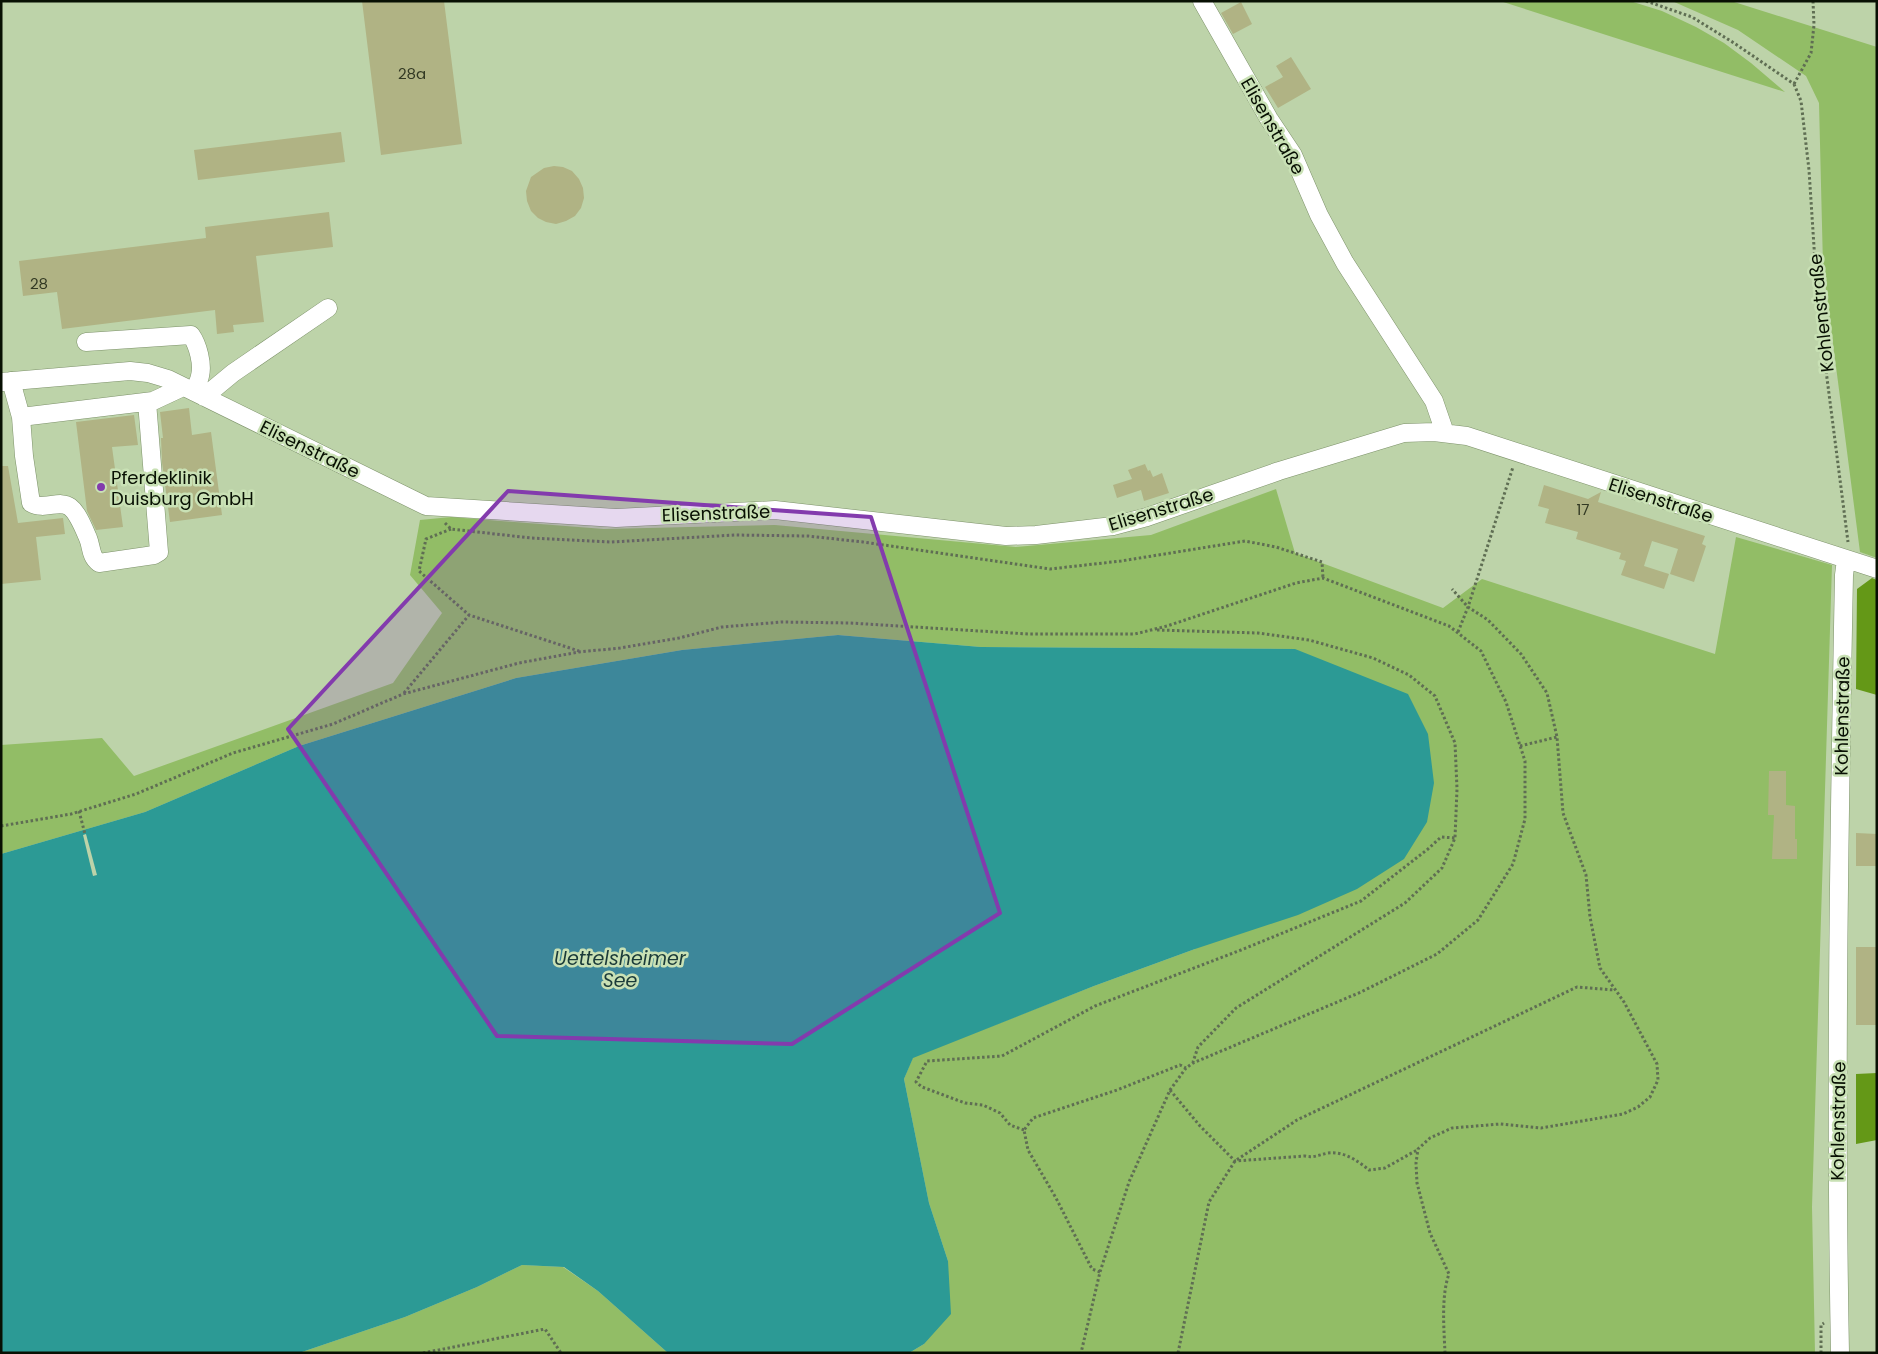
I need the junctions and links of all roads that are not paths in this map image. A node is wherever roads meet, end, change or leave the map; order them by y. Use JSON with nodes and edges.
{"nodes":[{"id":1,"x":1202,"y":1,"type":"edge"},
{"id":2,"x":328,"y":308,"type":"dead end"},
{"id":3,"x":86,"y":342,"type":"dead end"},
{"id":4,"x":6,"y":382,"type":"edge"},
{"id":5,"x":194,"y":392,"type":"junction"},
{"id":6,"x":147,"y":402,"type":"junction"},
{"id":7,"x":22,"y":418,"type":"junction"},
{"id":8,"x":1446,"y":433,"type":"junction"},
{"id":9,"x":1846,"y":560,"type":"junction"},
{"id":10,"x":1877,"y":569,"type":"edge"},
{"id":11,"x":1840,"y":1353,"type":"edge"}],
"edges":[{"from":1,"to":8,"type":"street","name":"Elisenstraße"},
{"from":2,"to":5,"type":"street"},
{"from":3,"to":5,"type":"street"},
{"from":4,"to":5,"type":"street","name":"Elisenstraße"},
{"from":4,"to":7,"type":"street"},
{"from":5,"to":6,"type":"street"},
{"from":5,"to":8,"type":"street","name":"Elisenstraße"},
{"from":6,"to":7,"type":"street"},
{"from":6,"to":7,"type":"street"},
{"from":8,"to":9,"type":"street","name":"Elisenstraße"},
{"from":9,"to":10,"type":"street","name":"Elisenstraße"},
{"from":9,"to":11,"type":"street","name":"Kohlenstraße"}]}
